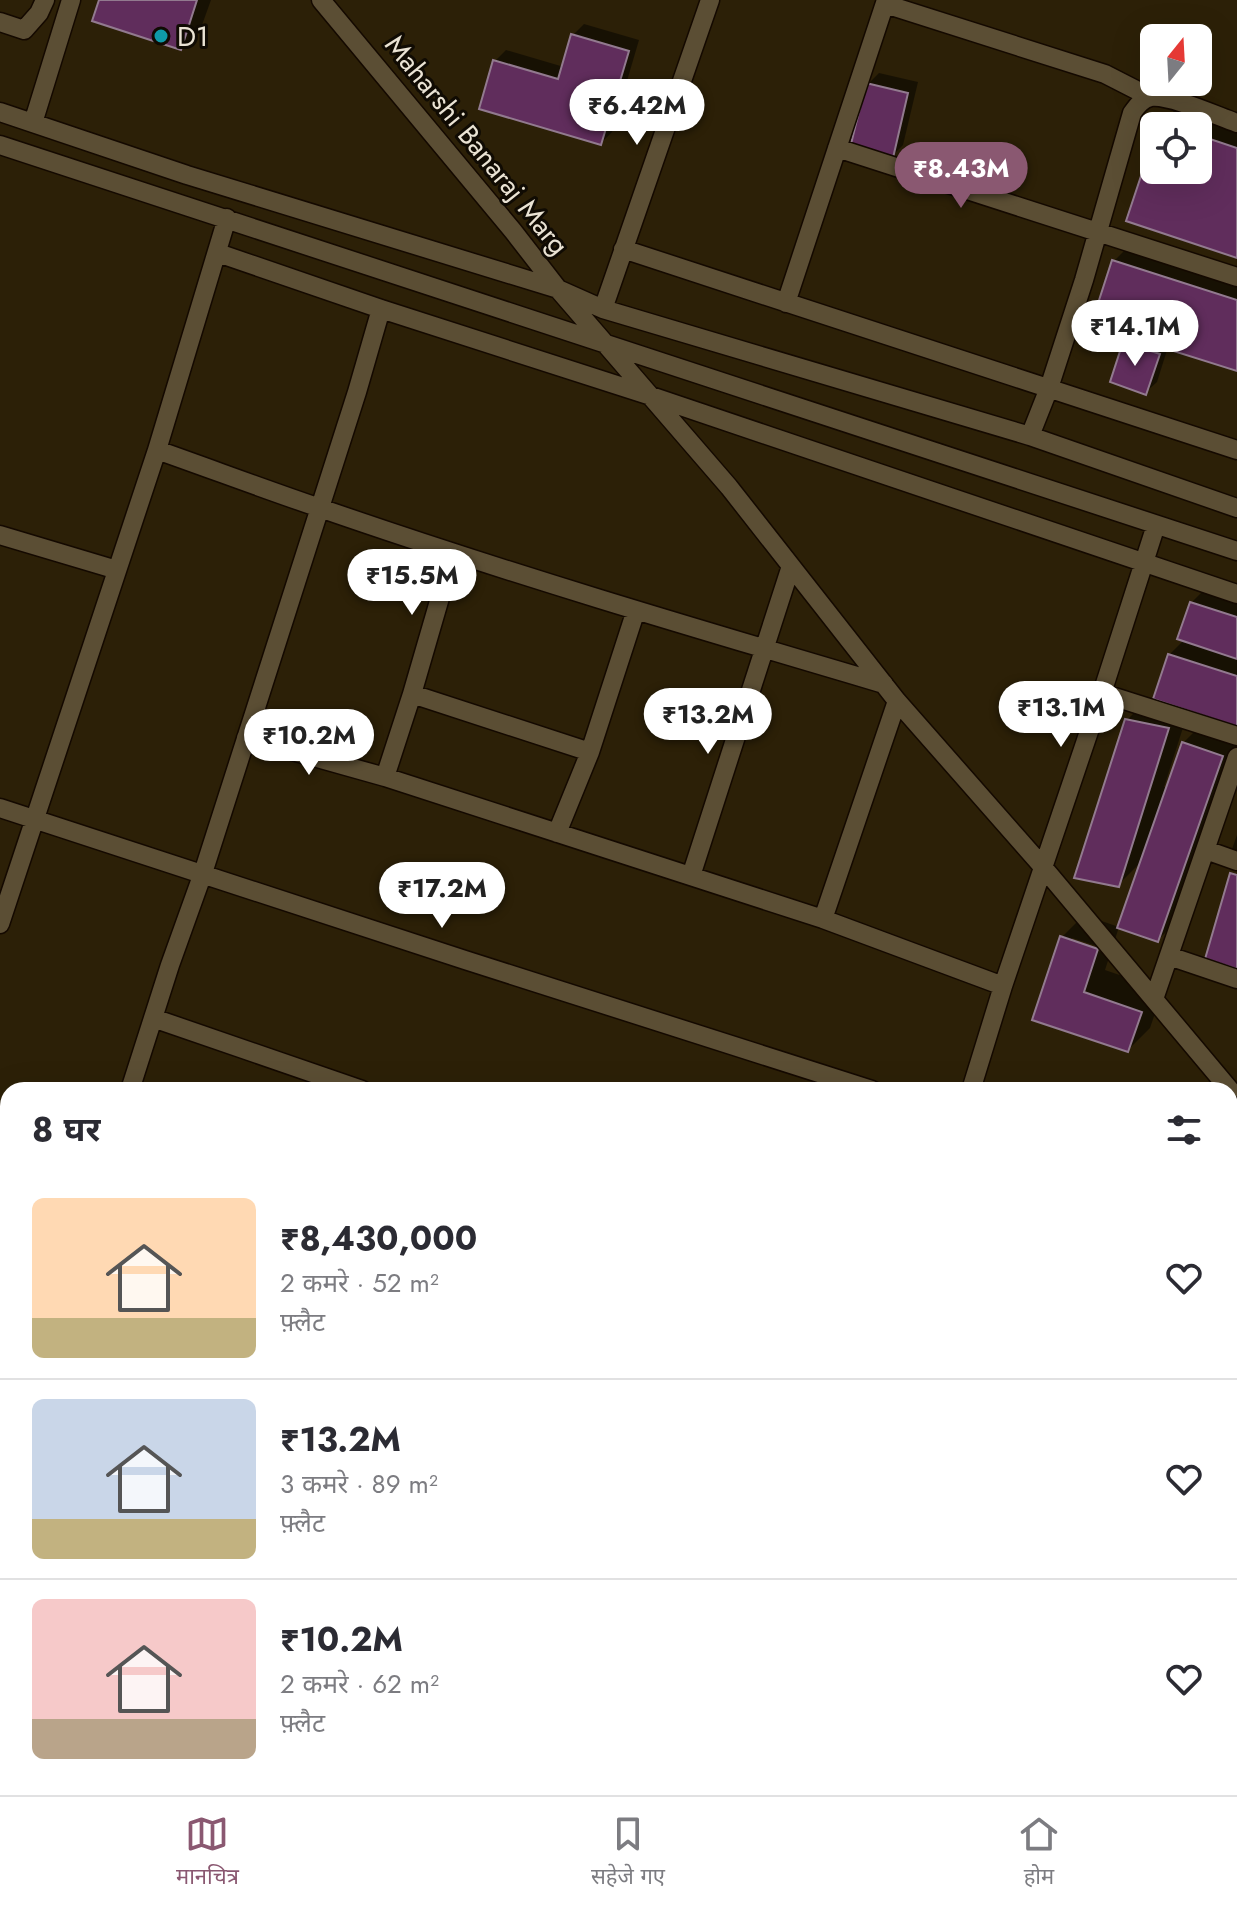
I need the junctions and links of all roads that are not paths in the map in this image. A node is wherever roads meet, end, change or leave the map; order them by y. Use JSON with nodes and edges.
{"nodes":[{"id":1,"x":45,"y":0,"type":"edge"},
{"id":2,"x":71,"y":0,"type":"edge"},
{"id":3,"x":321,"y":0,"type":"edge"},
{"id":4,"x":346,"y":0,"type":"edge"},
{"id":5,"x":710,"y":0,"type":"edge"},
{"id":6,"x":885,"y":2,"type":"edge"},
{"id":7,"x":339,"y":21,"type":"junction"},
{"id":8,"x":0,"y":22,"type":"edge"},
{"id":9,"x":1150,"y":97,"type":"junction"},
{"id":10,"x":0,"y":112,"type":"edge"},
{"id":11,"x":33,"y":123,"type":"junction"},
{"id":12,"x":1237,"y":123,"type":"edge"},
{"id":13,"x":0,"y":145,"type":"edge"},
{"id":14,"x":837,"y":148,"type":"junction"},
{"id":15,"x":227,"y":218,"type":"junction"},
{"id":16,"x":1098,"y":231,"type":"junction"},
{"id":17,"x":623,"y":249,"type":"junction"},
{"id":18,"x":218,"y":253,"type":"junction"},
{"id":19,"x":1237,"y":277,"type":"edge"},
{"id":20,"x":558,"y":289,"type":"junction"},
{"id":21,"x":786,"y":303,"type":"junction"},
{"id":22,"x":381,"y":309,"type":"junction"},
{"id":23,"x":603,"y":309,"type":"junction"},
{"id":24,"x":604,"y":342,"type":"junction"},
{"id":25,"x":1049,"y":388,"type":"junction"},
{"id":26,"x":651,"y":396,"type":"junction"},
{"id":27,"x":1030,"y":436,"type":"junction"},
{"id":28,"x":157,"y":450,"type":"junction"},
{"id":29,"x":1237,"y":450,"type":"edge"},
{"id":30,"x":319,"y":508,"type":"junction"},
{"id":31,"x":1237,"y":508,"type":"edge"},
{"id":32,"x":1156,"y":525,"type":"junction"},
{"id":33,"x":0,"y":535,"type":"edge"},
{"id":34,"x":1237,"y":551,"type":"edge"},
{"id":35,"x":453,"y":553,"type":"junction"},
{"id":36,"x":1143,"y":564,"type":"junction"},
{"id":37,"x":791,"y":566,"type":"junction"},
{"id":38,"x":117,"y":570,"type":"junction"},
{"id":39,"x":1237,"y":594,"type":"edge"},
{"id":40,"x":636,"y":610,"type":"junction"},
{"id":41,"x":764,"y":649,"type":"junction"},
{"id":42,"x":884,"y":684,"type":"junction"},
{"id":43,"x":1102,"y":693,"type":"junction"},
{"id":44,"x":412,"y":694,"type":"junction"},
{"id":45,"x":897,"y":701,"type":"junction"},
{"id":46,"x":1237,"y":736,"type":"edge"},
{"id":47,"x":246,"y":738,"type":"junction"},
{"id":48,"x":590,"y":752,"type":"junction"},
{"id":49,"x":1237,"y":757,"type":"edge"},
{"id":50,"x":385,"y":777,"type":"junction"},
{"id":51,"x":0,"y":808,"type":"edge"},
{"id":52,"x":33,"y":820,"type":"junction"},
{"id":53,"x":557,"y":833,"type":"junction"},
{"id":54,"x":1206,"y":850,"type":"junction"},
{"id":55,"x":1237,"y":861,"type":"edge"},
{"id":56,"x":1043,"y":867,"type":"junction"},
{"id":57,"x":203,"y":873,"type":"junction"},
{"id":58,"x":691,"y":876,"type":"junction"},
{"id":59,"x":823,"y":919,"type":"junction"},
{"id":60,"x":0,"y":924,"type":"edge"},
{"id":61,"x":1169,"y":956,"type":"junction"},
{"id":62,"x":1237,"y":979,"type":"edge"},
{"id":63,"x":1003,"y":986,"type":"junction"},
{"id":64,"x":1154,"y":999,"type":"junction"},
{"id":65,"x":153,"y":1018,"type":"junction"},
{"id":66,"x":133,"y":1082,"type":"edge"},
{"id":67,"x":339,"y":1082,"type":"edge"},
{"id":68,"x":847,"y":1082,"type":"edge"},
{"id":69,"x":973,"y":1082,"type":"edge"},
{"id":70,"x":1223,"y":1082,"type":"edge"}],
"edges":[{"from":1,"to":8,"type":"street"},
{"from":2,"to":11,"type":"street"},
{"from":3,"to":7,"type":"street","name":"Maharshi Banaraj Marg"},
{"from":4,"to":7,"type":"street"},
{"from":5,"to":17,"type":"street"},
{"from":6,"to":9,"type":"street"},
{"from":6,"to":14,"type":"street"},
{"from":7,"to":20,"type":"street","name":"Maharshi Banaraj Marg"},
{"from":9,"to":12,"type":"street"},
{"from":9,"to":16,"type":"street"},
{"from":10,"to":11,"type":"street"},
{"from":11,"to":20,"type":"street"},
{"from":13,"to":15,"type":"street"},
{"from":14,"to":16,"type":"street"},
{"from":14,"to":21,"type":"street"},
{"from":15,"to":18,"type":"street"},
{"from":15,"to":24,"type":"street"},
{"from":16,"to":19,"type":"street"},
{"from":16,"to":25,"type":"street"},
{"from":17,"to":21,"type":"street"},
{"from":17,"to":23,"type":"street"},
{"from":18,"to":22,"type":"street"},
{"from":18,"to":28,"type":"street"},
{"from":20,"to":23,"type":"street"},
{"from":20,"to":24,"type":"street","name":"Maharshi Banaraj Marg"},
{"from":21,"to":25,"type":"street"},
{"from":22,"to":26,"type":"street"},
{"from":22,"to":30,"type":"street"},
{"from":23,"to":27,"type":"street"},
{"from":24,"to":26,"type":"street","name":"Maharshi Banaraj Marg"},
{"from":24,"to":32,"type":"street"},
{"from":25,"to":27,"type":"street"},
{"from":25,"to":29,"type":"street"},
{"from":26,"to":36,"type":"street"},
{"from":26,"to":37,"type":"street","name":"Maharshi Banaraj Marg"},
{"from":27,"to":31,"type":"street"},
{"from":28,"to":30,"type":"street"},
{"from":28,"to":38,"type":"street"},
{"from":30,"to":35,"type":"street"},
{"from":30,"to":47,"type":"street"},
{"from":32,"to":34,"type":"street"},
{"from":32,"to":36,"type":"street"},
{"from":33,"to":38,"type":"street"},
{"from":35,"to":40,"type":"street"},
{"from":35,"to":44,"type":"street"},
{"from":36,"to":39,"type":"street"},
{"from":36,"to":43,"type":"street"},
{"from":37,"to":41,"type":"street"},
{"from":37,"to":42,"type":"street","name":"Maharshi Banaraj Marg"},
{"from":38,"to":52,"type":"street"},
{"from":40,"to":41,"type":"street"},
{"from":40,"to":48,"type":"street"},
{"from":41,"to":42,"type":"street"},
{"from":41,"to":58,"type":"street"},
{"from":42,"to":45,"type":"street","name":"Maharshi Banaraj Marg"},
{"from":43,"to":46,"type":"street"},
{"from":43,"to":56,"type":"street"},
{"from":44,"to":48,"type":"street"},
{"from":44,"to":50,"type":"street"},
{"from":45,"to":56,"type":"street","name":"Maharshi Banaraj Marg"},
{"from":45,"to":59,"type":"street"},
{"from":47,"to":50,"type":"street"},
{"from":47,"to":57,"type":"street"},
{"from":48,"to":53,"type":"street"},
{"from":49,"to":54,"type":"street"},
{"from":50,"to":53,"type":"street"},
{"from":51,"to":52,"type":"street"},
{"from":52,"to":57,"type":"street"},
{"from":52,"to":60,"type":"street"},
{"from":53,"to":58,"type":"street"},
{"from":54,"to":55,"type":"street"},
{"from":54,"to":61,"type":"street"},
{"from":56,"to":63,"type":"street"},
{"from":56,"to":64,"type":"street","name":"Maharshi Banaraj Marg"},
{"from":57,"to":65,"type":"street"},
{"from":57,"to":68,"type":"street"},
{"from":58,"to":59,"type":"street"},
{"from":59,"to":63,"type":"street"},
{"from":61,"to":62,"type":"street"},
{"from":61,"to":64,"type":"street"},
{"from":63,"to":69,"type":"street"},
{"from":64,"to":70,"type":"street","name":"Maharshi Banaraj Marg"},
{"from":65,"to":66,"type":"street"},
{"from":65,"to":67,"type":"street"}]}
